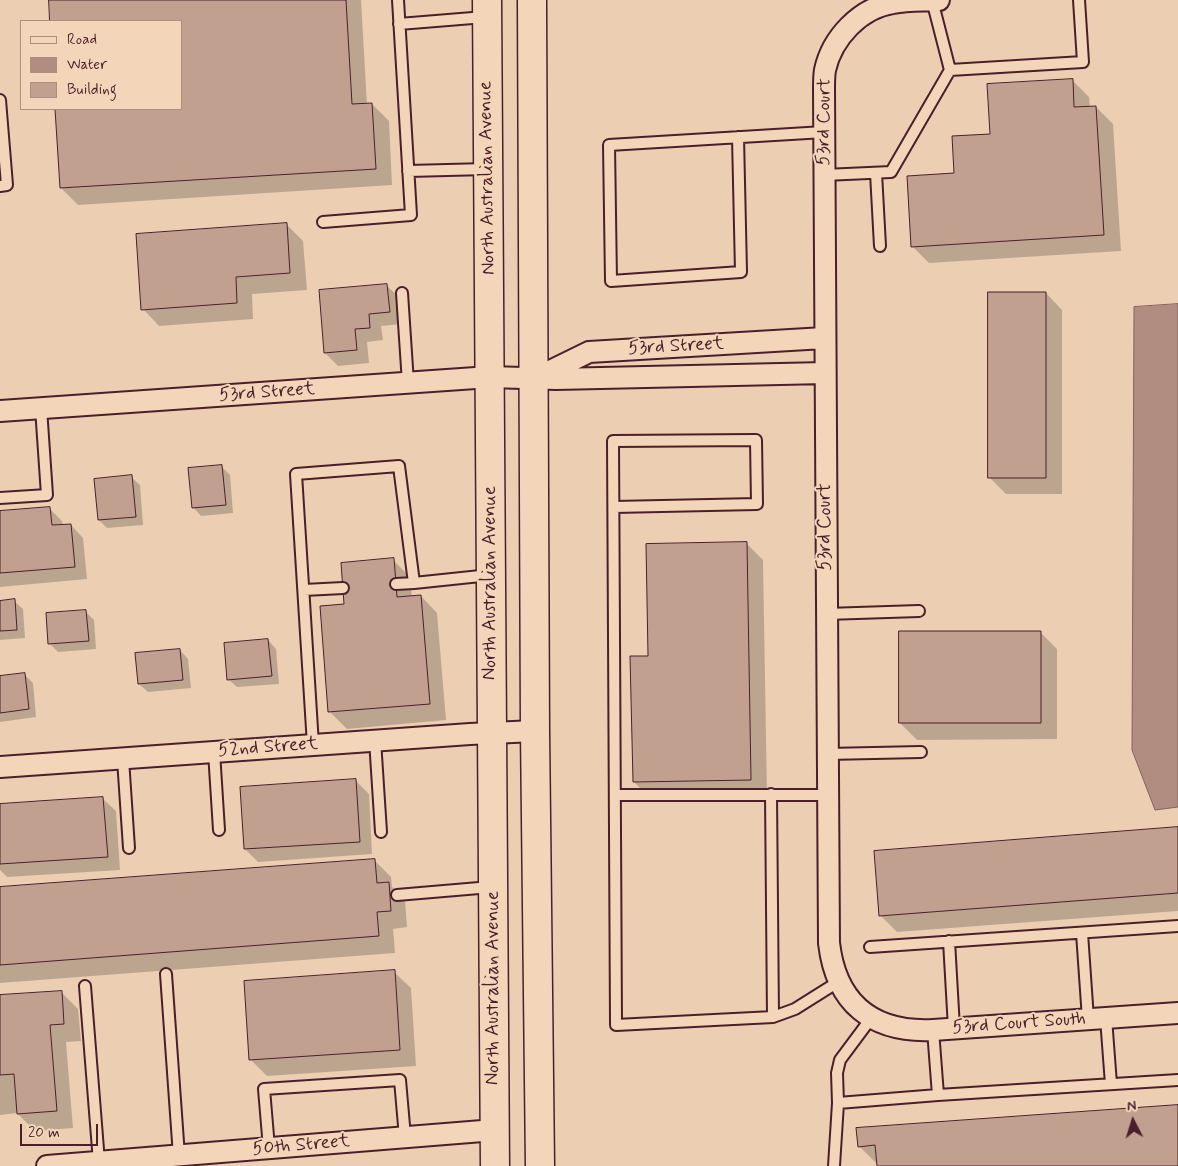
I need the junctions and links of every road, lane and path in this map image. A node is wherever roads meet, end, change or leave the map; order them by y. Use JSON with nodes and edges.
{"nodes":[{"id":1,"x":398,"y":0,"type":"edge"},
{"id":2,"x":532,"y":0,"type":"edge"},
{"id":3,"x":932,"y":0,"type":"edge"},
{"id":4,"x":939,"y":0,"type":"edge"},
{"id":5,"x":1079,"y":0,"type":"edge"},
{"id":6,"x":900,"y":1,"type":"edge"},
{"id":7,"x":487,"y":8,"type":"edge"},
{"id":8,"x":399,"y":24,"type":"junction"},
{"id":9,"x":950,"y":70,"type":"junction"},
{"id":10,"x":0,"y":100,"type":"edge"},
{"id":11,"x":824,"y":132,"type":"junction"},
{"id":12,"x":738,"y":137,"type":"junction"},
{"id":13,"x":488,"y":169,"type":"junction"},
{"id":14,"x":408,"y":171,"type":"junction"},
{"id":15,"x":876,"y":173,"type":"junction"},
{"id":16,"x":824,"y":175,"type":"junction"},
{"id":17,"x":0,"y":186,"type":"edge"},
{"id":18,"x":323,"y":222,"type":"dead end"},
{"id":19,"x":880,"y":246,"type":"dead end"},
{"id":20,"x":402,"y":293,"type":"dead end"},
{"id":21,"x":824,"y":338,"type":"junction"},
{"id":22,"x":825,"y":373,"type":"junction"},
{"id":23,"x":490,"y":377,"type":"junction"},
{"id":24,"x":534,"y":379,"type":"junction"},
{"id":25,"x":408,"y":383,"type":"junction"},
{"id":26,"x":41,"y":408,"type":"junction"},
{"id":27,"x":0,"y":411,"type":"edge"},
{"id":28,"x":0,"y":498,"type":"edge"},
{"id":29,"x":614,"y":507,"type":"junction"},
{"id":30,"x":491,"y":574,"type":"junction"},
{"id":31,"x":414,"y":583,"type":"junction"},
{"id":32,"x":396,"y":584,"type":"dead end"},
{"id":33,"x":343,"y":588,"type":"dead end"},
{"id":34,"x":304,"y":590,"type":"junction"},
{"id":35,"x":920,"y":611,"type":"dead end"},
{"id":36,"x":826,"y":614,"type":"junction"},
{"id":37,"x":535,"y":731,"type":"junction"},
{"id":38,"x":492,"y":732,"type":"junction"},
{"id":39,"x":375,"y":740,"type":"junction"},
{"id":40,"x":313,"y":745,"type":"junction"},
{"id":41,"x":214,"y":752,"type":"junction"},
{"id":42,"x":921,"y":752,"type":"dead end"},
{"id":43,"x":827,"y":754,"type":"junction"},
{"id":44,"x":123,"y":759,"type":"junction"},
{"id":45,"x":0,"y":767,"type":"edge"},
{"id":46,"x":771,"y":794,"type":"junction"},
{"id":47,"x":615,"y":795,"type":"junction"},
{"id":48,"x":828,"y":795,"type":"junction"},
{"id":49,"x":218,"y":830,"type":"dead end"},
{"id":50,"x":381,"y":832,"type":"dead end"},
{"id":51,"x":129,"y":848,"type":"dead end"},
{"id":52,"x":493,"y":887,"type":"junction"},
{"id":53,"x":397,"y":895,"type":"dead end"},
{"id":54,"x":1178,"y":926,"type":"edge"},
{"id":55,"x":1082,"y":933,"type":"junction"},
{"id":56,"x":949,"y":942,"type":"junction"},
{"id":57,"x":870,"y":947,"type":"dead end"},
{"id":58,"x":166,"y":974,"type":"dead end"},
{"id":59,"x":838,"y":982,"type":"junction"},
{"id":60,"x":84,"y":986,"type":"dead end"},
{"id":61,"x":1178,"y":1013,"type":"edge"},
{"id":62,"x":868,"y":1015,"type":"junction"},
{"id":63,"x":773,"y":1016,"type":"junction"},
{"id":64,"x":1097,"y":1018,"type":"junction"},
{"id":65,"x":954,"y":1028,"type":"junction"},
{"id":66,"x":933,"y":1030,"type":"junction"},
{"id":67,"x":1178,"y":1080,"type":"edge"},
{"id":68,"x":1111,"y":1084,"type":"junction"},
{"id":69,"x":938,"y":1095,"type":"junction"},
{"id":70,"x":838,"y":1103,"type":"junction"},
{"id":71,"x":494,"y":1130,"type":"junction"},
{"id":72,"x":405,"y":1137,"type":"junction"},
{"id":73,"x":269,"y":1148,"type":"junction"},
{"id":74,"x":179,"y":1156,"type":"junction"},
{"id":75,"x":100,"y":1162,"type":"junction"},
{"id":76,"x":542,"y":1164,"type":"edge"},
{"id":77,"x":48,"y":1166,"type":"edge"},
{"id":78,"x":495,"y":1166,"type":"edge"},
{"id":79,"x":834,"y":1166,"type":"edge"}],
"edges":[{"from":1,"to":8,"type":"lane"},
{"from":2,"to":24,"type":"main road"},
{"from":3,"to":4,"type":"street","name":"53rd Court"},
{"from":3,"to":6,"type":"street","name":"53rd Court"},
{"from":3,"to":9,"type":"lane"},
{"from":5,"to":9,"type":"lane"},
{"from":6,"to":11,"type":"street","name":"53rd Court"},
{"from":7,"to":8,"type":"lane"},
{"from":7,"to":13,"type":"main road","name":"North Australian Avenue"},
{"from":8,"to":14,"type":"lane"},
{"from":9,"to":15,"type":"lane"},
{"from":10,"to":17,"type":"lane"},
{"from":11,"to":12,"type":"lane"},
{"from":11,"to":16,"type":"street","name":"53rd Court"},
{"from":12,"to":12,"type":"lane"},
{"from":13,"to":14,"type":"lane"},
{"from":13,"to":23,"type":"main road","name":"North Australian Avenue"},
{"from":14,"to":18,"type":"lane"},
{"from":15,"to":16,"type":"lane"},
{"from":15,"to":19,"type":"lane"},
{"from":16,"to":21,"type":"street","name":"53rd Court"},
{"from":20,"to":25,"type":"lane"},
{"from":21,"to":22,"type":"street","name":"53rd Court"},
{"from":21,"to":24,"type":"street","name":"53rd Street"},
{"from":22,"to":24,"type":"street","name":"53rd Street"},
{"from":22,"to":36,"type":"street","name":"53rd Court"},
{"from":23,"to":24,"type":"street","name":"53rd Street"},
{"from":23,"to":25,"type":"street","name":"53rd Street"},
{"from":23,"to":30,"type":"main road","name":"North Australian Avenue"},
{"from":24,"to":37,"type":"main road"},
{"from":25,"to":26,"type":"street","name":"53rd Street"},
{"from":26,"to":27,"type":"street","name":"53rd Street"},
{"from":26,"to":28,"type":"lane"},
{"from":29,"to":29,"type":"lane"},
{"from":29,"to":47,"type":"lane"},
{"from":30,"to":31,"type":"lane"},
{"from":30,"to":38,"type":"main road","name":"North Australian Avenue"},
{"from":31,"to":32,"type":"lane"},
{"from":31,"to":34,"type":"lane"},
{"from":33,"to":34,"type":"lane"},
{"from":34,"to":40,"type":"lane"},
{"from":35,"to":36,"type":"lane"},
{"from":36,"to":43,"type":"street","name":"53rd Court"},
{"from":37,"to":38,"type":"street","name":"52nd Street"},
{"from":37,"to":76,"type":"main road"},
{"from":38,"to":39,"type":"street","name":"52nd Street"},
{"from":38,"to":52,"type":"main road","name":"North Australian Avenue"},
{"from":39,"to":40,"type":"street","name":"52nd Street"},
{"from":39,"to":50,"type":"lane"},
{"from":40,"to":41,"type":"street","name":"52nd Street"},
{"from":41,"to":44,"type":"street","name":"52nd Street"},
{"from":41,"to":49,"type":"lane"},
{"from":42,"to":43,"type":"lane"},
{"from":43,"to":48,"type":"street","name":"53rd Court"},
{"from":44,"to":45,"type":"street","name":"52nd Street"},
{"from":44,"to":51,"type":"lane"},
{"from":46,"to":47,"type":"lane"},
{"from":46,"to":48,"type":"lane"},
{"from":46,"to":63,"type":"lane"},
{"from":47,"to":63,"type":"lane"},
{"from":48,"to":59,"type":"street","name":"53rd Court"},
{"from":52,"to":53,"type":"lane"},
{"from":52,"to":71,"type":"main road","name":"North Australian Avenue"},
{"from":54,"to":55,"type":"lane"},
{"from":55,"to":56,"type":"lane"},
{"from":55,"to":64,"type":"lane"},
{"from":56,"to":57,"type":"lane"},
{"from":56,"to":65,"type":"lane"},
{"from":58,"to":74,"type":"lane"},
{"from":59,"to":62,"type":"street","name":"53rd Court"},
{"from":59,"to":63,"type":"lane"},
{"from":60,"to":75,"type":"lane"},
{"from":61,"to":64,"type":"street","name":"53rd Court South"},
{"from":62,"to":66,"type":"street","name":"53rd Court South"},
{"from":62,"to":70,"type":"lane"},
{"from":64,"to":65,"type":"street","name":"53rd Court South"},
{"from":64,"to":68,"type":"lane"},
{"from":65,"to":66,"type":"street","name":"53rd Court South"},
{"from":66,"to":69,"type":"lane"},
{"from":67,"to":68,"type":"lane"},
{"from":68,"to":69,"type":"lane"},
{"from":69,"to":70,"type":"lane"},
{"from":70,"to":79,"type":"lane"},
{"from":71,"to":72,"type":"street","name":"50th Street"},
{"from":71,"to":78,"type":"main road","name":"North Australian Avenue"},
{"from":72,"to":73,"type":"street","name":"50th Street"},
{"from":72,"to":73,"type":"lane"},
{"from":73,"to":74,"type":"street","name":"50th Street"},
{"from":74,"to":75,"type":"street","name":"50th Street"},
{"from":75,"to":77,"type":"street","name":"50th Street"}]}
